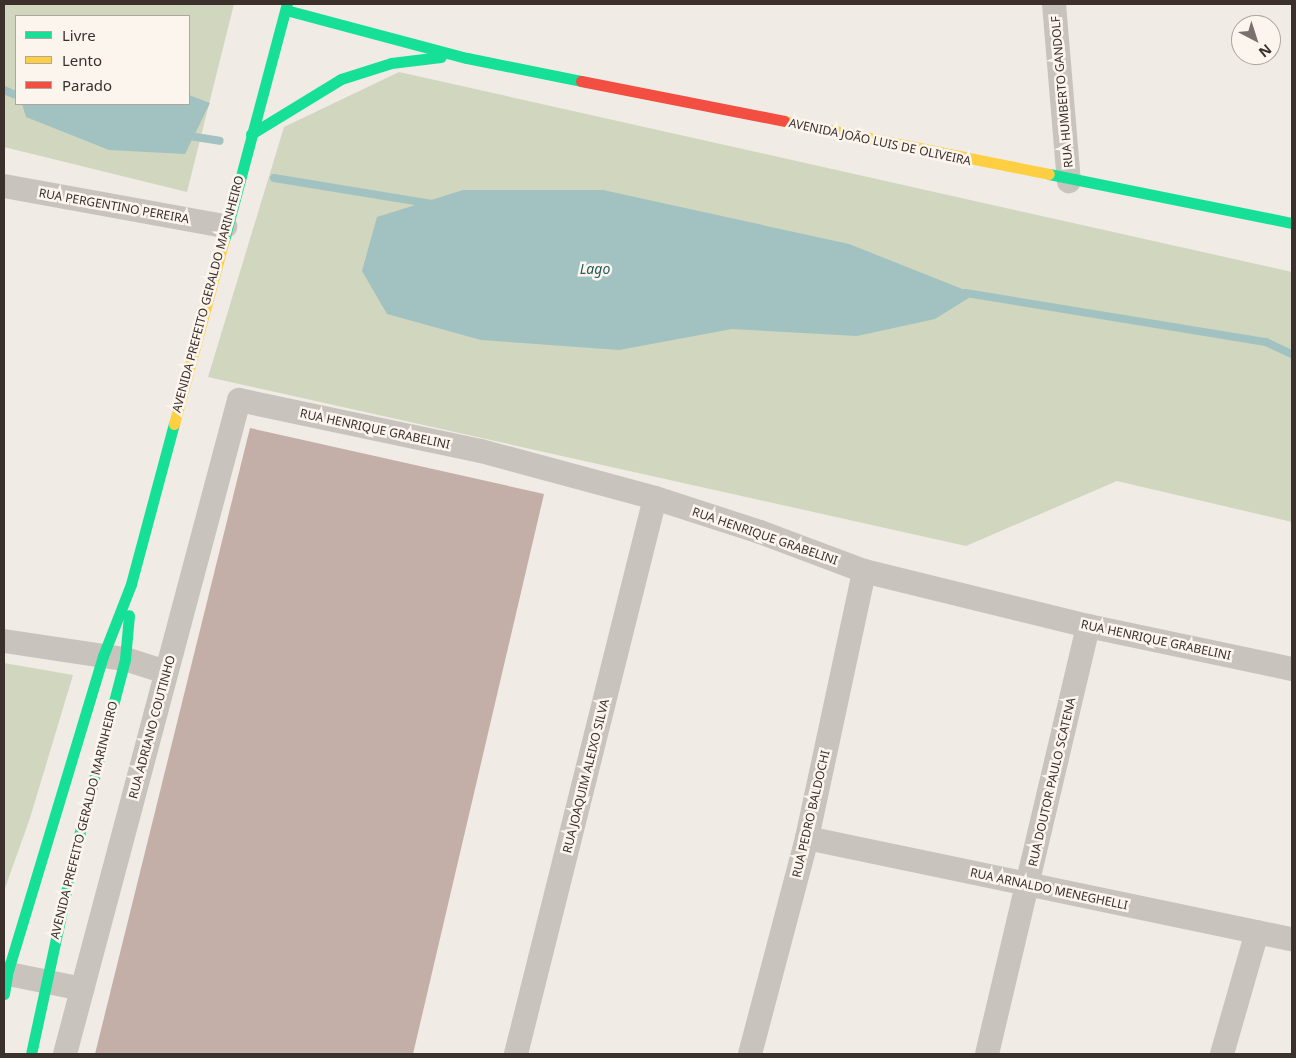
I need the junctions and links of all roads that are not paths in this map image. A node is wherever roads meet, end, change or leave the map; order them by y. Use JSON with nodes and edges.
{"nodes":[{"id":1,"x":1054,"y":4,"type":"edge"},
{"id":2,"x":286,"y":7,"type":"edge"},
{"id":3,"x":467,"y":58,"type":"junction"},
{"id":4,"x":251,"y":134,"type":"junction"},
{"id":5,"x":1070,"y":180,"type":"junction"},
{"id":6,"x":4,"y":186,"type":"edge"},
{"id":7,"x":1292,"y":223,"type":"edge"},
{"id":8,"x":225,"y":226,"type":"junction"},
{"id":9,"x":239,"y":400,"type":"joint"},
{"id":10,"x":655,"y":498,"type":"junction"},
{"id":11,"x":864,"y":571,"type":"junction"},
{"id":12,"x":131,"y":584,"type":"junction"},
{"id":13,"x":1088,"y":626,"type":"junction"},
{"id":14,"x":4,"y":641,"type":"edge"},
{"id":15,"x":114,"y":658,"type":"junction"},
{"id":16,"x":1292,"y":669,"type":"edge"},
{"id":17,"x":166,"y":672,"type":"junction"},
{"id":18,"x":54,"y":823,"type":"junction"},
{"id":19,"x":807,"y":838,"type":"junction"},
{"id":20,"x":23,"y":879,"type":"dead end"},
{"id":21,"x":1028,"y":884,"type":"junction"},
{"id":22,"x":1257,"y":932,"type":"junction"},
{"id":23,"x":1292,"y":939,"type":"edge"},
{"id":24,"x":5,"y":980,"type":"edge"},
{"id":25,"x":44,"y":981,"type":"junction"},
{"id":26,"x":82,"y":989,"type":"junction"},
{"id":27,"x":30,"y":1054,"type":"edge"},
{"id":28,"x":64,"y":1054,"type":"edge"},
{"id":29,"x":516,"y":1054,"type":"edge"},
{"id":30,"x":750,"y":1054,"type":"edge"},
{"id":31,"x":987,"y":1054,"type":"edge"},
{"id":32,"x":1222,"y":1054,"type":"edge"}],
"edges":[{"from":1,"to":5,"type":"street","name":"RUA HUMBERTO GANDOLF"},
{"from":2,"to":3,"type":"main road","name":"AVENIDA JOÃO LUIS DE OLIVEIRA"},
{"from":2,"to":4,"type":"main road","name":"AVENIDA PREFEITO GERALDO MARINHEIRO"},
{"from":3,"to":4,"type":"main road","name":"AVENIDA JOÃO LUIS DE OLIVEIRA"},
{"from":3,"to":5,"type":"main road","name":"AVENIDA JOÃO LUIS DE OLIVEIRA"},
{"from":4,"to":8,"type":"main road","name":"AVENIDA PREFEITO GERALDO MARINHEIRO"},
{"from":5,"to":7,"type":"main road","name":"AVENIDA JOÃO LUIS DE OLIVEIRA"},
{"from":6,"to":8,"type":"street","name":"RUA PERGENTINO PEREIRA"},
{"from":8,"to":12,"type":"main road","name":"AVENIDA PREFEITO GERALDO MARINHEIRO"},
{"from":9,"to":10,"type":"street","name":"RUA HENRIQUE GRABELINI"},
{"from":9,"to":17,"type":"street","name":"RUA ADRIANO COUTINHO"},
{"from":10,"to":11,"type":"street","name":"RUA HENRIQUE GRABELINI"},
{"from":10,"to":29,"type":"street","name":"RUA JOAQUIM ALEIXO SILVA"},
{"from":11,"to":13,"type":"street","name":"RUA HENRIQUE GRABELINI"},
{"from":11,"to":19,"type":"street","name":"RUA PEDRO BALDOCHI"},
{"from":12,"to":15,"type":"main road","name":"AVENIDA PREFEITO GERALDO MARINHEIRO"},
{"from":12,"to":15,"type":"main road","name":"AVENIDA PREFEITO GERALDO MARINHEIRO"},
{"from":13,"to":16,"type":"street","name":"RUA HENRIQUE GRABELINI"},
{"from":13,"to":21,"type":"street","name":"RUA DOUTOR PAULO SCATENA"},
{"from":14,"to":15,"type":"street"},
{"from":15,"to":17,"type":"street"},
{"from":15,"to":18,"type":"main road","name":"AVENIDA PREFEITO GERALDO MARINHEIRO"},
{"from":15,"to":25,"type":"main road","name":"AVENIDA PREFEITO GERALDO MARINHEIRO"},
{"from":17,"to":26,"type":"street","name":"RUA ADRIANO COUTINHO"},
{"from":18,"to":20,"type":"main road"},
{"from":18,"to":24,"type":"main road","name":"AVENIDA PREFEITO GERALDO MARINHEIRO"},
{"from":19,"to":21,"type":"street","name":"RUA ARNALDO MENEGHELLI"},
{"from":19,"to":30,"type":"street","name":"RUA PEDRO BALDOCHI"},
{"from":21,"to":22,"type":"street","name":"RUA ARNALDO MENEGHELLI"},
{"from":21,"to":31,"type":"street","name":"RUA DOUTOR PAULO SCATENA"},
{"from":22,"to":23,"type":"street","name":"RUA ARNALDO MENEGHELLI"},
{"from":22,"to":32,"type":"street"},
{"from":24,"to":25,"type":"street"},
{"from":25,"to":26,"type":"street"},
{"from":25,"to":27,"type":"main road","name":"AVENIDA PREFEITO GERALDO MARINHEIRO"},
{"from":26,"to":28,"type":"street","name":"RUA ADRIANO COUTINHO"}]}
